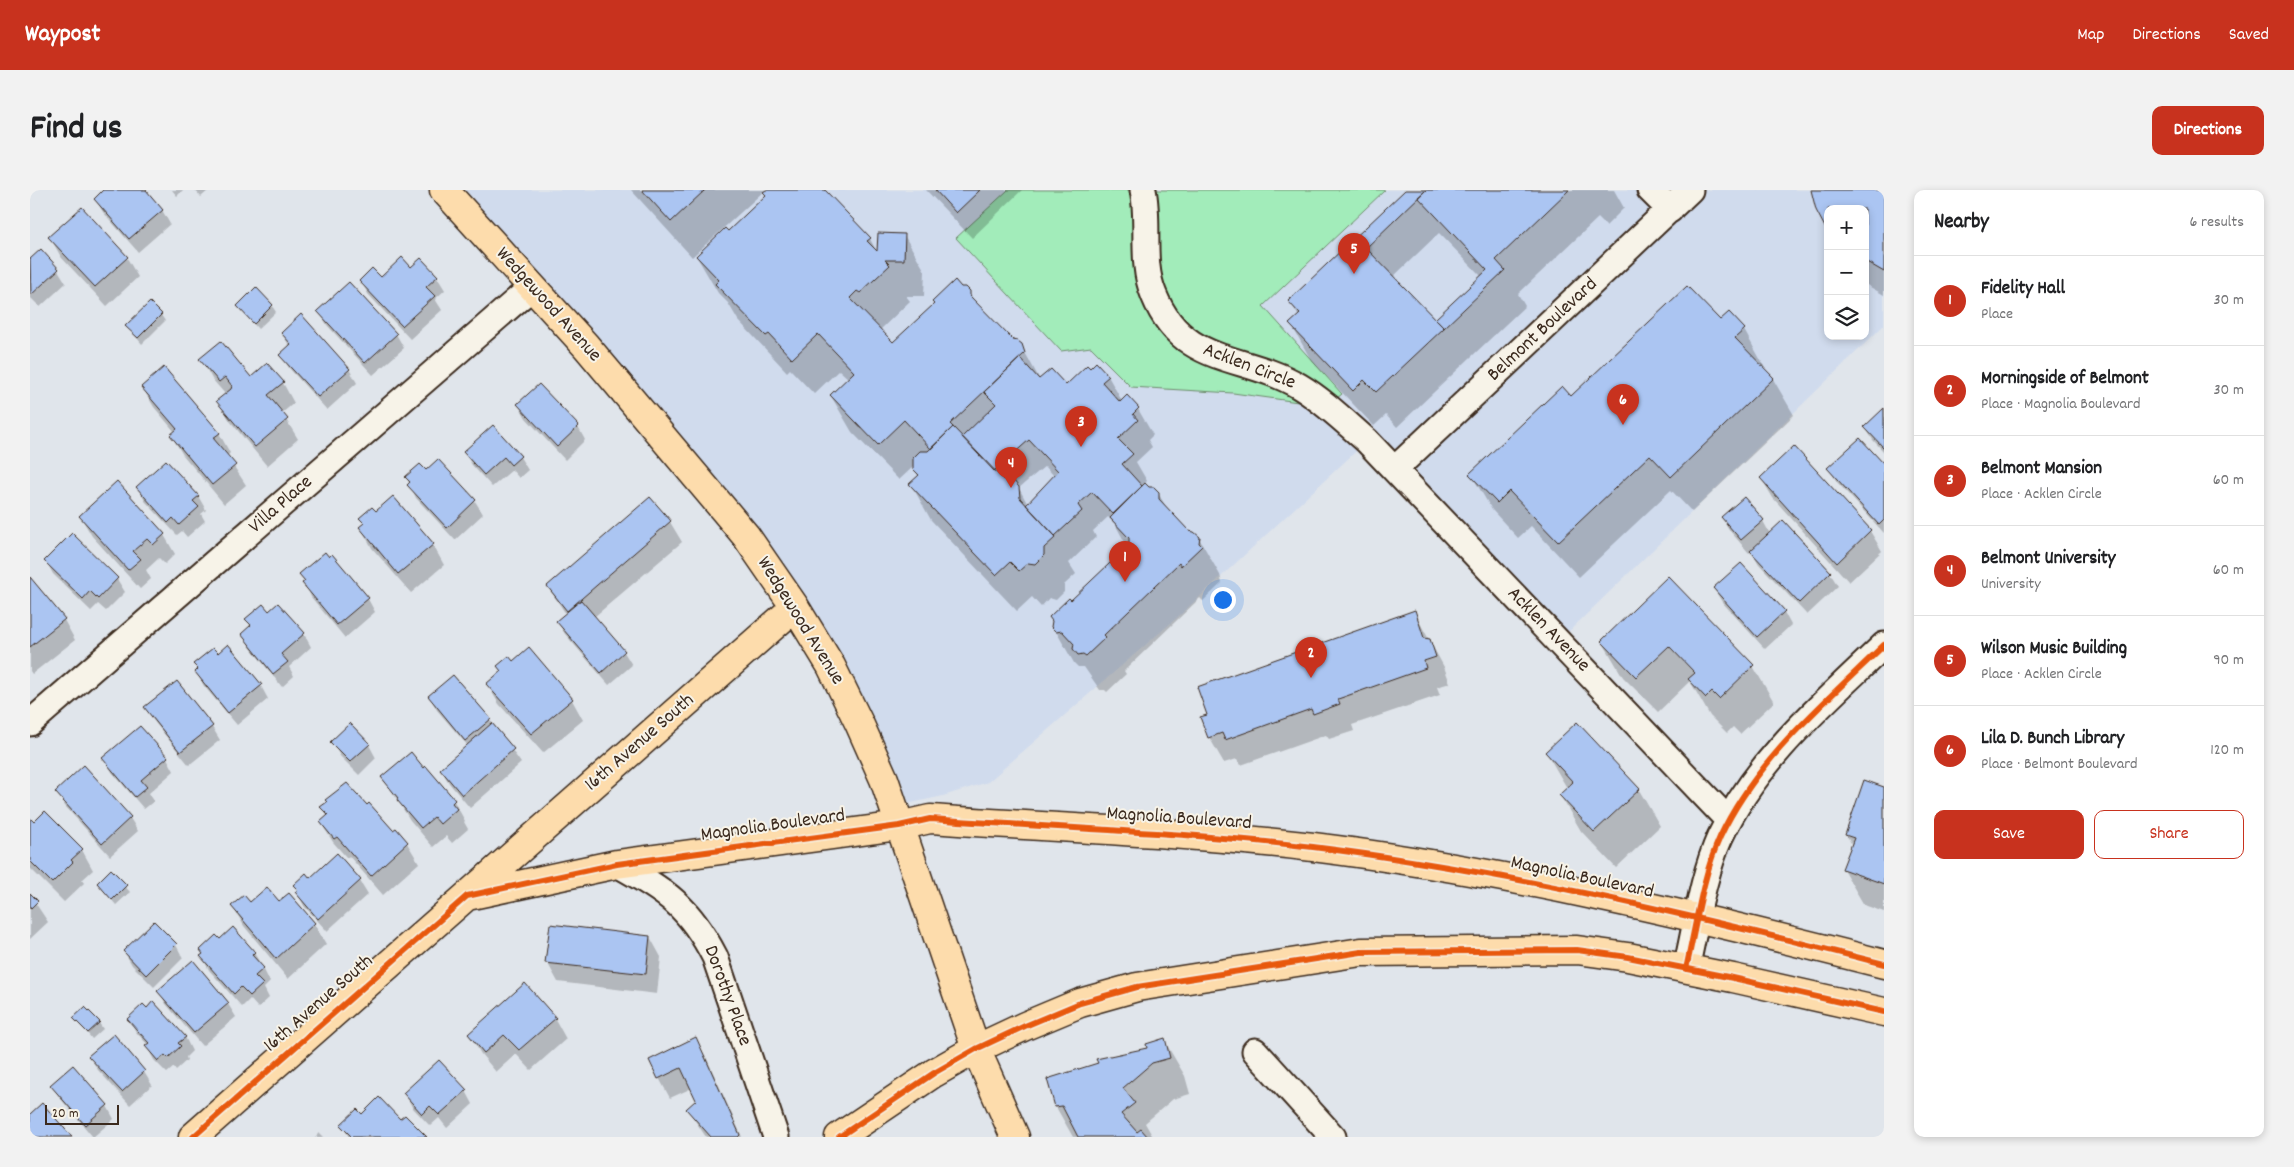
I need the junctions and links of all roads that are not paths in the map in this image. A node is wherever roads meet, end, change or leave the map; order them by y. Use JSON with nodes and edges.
{"nodes":[{"id":1,"x":444,"y":190,"type":"edge"},
{"id":2,"x":1143,"y":190,"type":"edge"},
{"id":3,"x":1650,"y":190,"type":"edge"},
{"id":4,"x":1690,"y":190,"type":"edge"},
{"id":5,"x":1670,"y":210,"type":"junction"},
{"id":6,"x":532,"y":287,"type":"junction"},
{"id":7,"x":1367,"y":441,"type":"joint"},
{"id":8,"x":1395,"y":469,"type":"junction"},
{"id":9,"x":795,"y":607,"type":"junction"},
{"id":10,"x":1884,"y":645,"type":"edge"},
{"id":11,"x":30,"y":723,"type":"edge"},
{"id":12,"x":1728,"y":820,"type":"junction"},
{"id":13,"x":899,"y":826,"type":"junction"},
{"id":14,"x":618,"y":864,"type":"junction"},
{"id":15,"x":467,"y":896,"type":"junction"},
{"id":16,"x":1698,"y":920,"type":"junction"},
{"id":17,"x":1884,"y":964,"type":"edge"},
{"id":18,"x":1686,"y":969,"type":"junction"},
{"id":19,"x":1884,"y":1012,"type":"edge"},
{"id":20,"x":976,"y":1049,"type":"junction"},
{"id":21,"x":1255,"y":1051,"type":"dead end"},
{"id":22,"x":194,"y":1137,"type":"edge"},
{"id":23,"x":776,"y":1137,"type":"edge"},
{"id":24,"x":839,"y":1137,"type":"edge"},
{"id":25,"x":1015,"y":1137,"type":"edge"},
{"id":26,"x":1333,"y":1137,"type":"edge"}],
"edges":[{"from":1,"to":6,"type":"main road","name":"Wedgewood Avenue"},
{"from":2,"to":7,"type":"street","name":"Acklen Circle"},
{"from":3,"to":5,"type":"street"},
{"from":4,"to":5,"type":"street","name":"Belmont Boulevard"},
{"from":5,"to":8,"type":"street","name":"Belmont Boulevard"},
{"from":6,"to":9,"type":"main road","name":"Wedgewood Avenue"},
{"from":6,"to":11,"type":"street","name":"Villa Place"},
{"from":7,"to":8,"type":"street","name":"Acklen Avenue"},
{"from":8,"to":12,"type":"street","name":"Acklen Avenue"},
{"from":9,"to":13,"type":"main road","name":"Wedgewood Avenue"},
{"from":9,"to":15,"type":"main road","name":"16th Avenue South"},
{"from":10,"to":12,"type":"street"},
{"from":12,"to":16,"type":"street"},
{"from":13,"to":14,"type":"main road","name":"Magnolia Boulevard"},
{"from":13,"to":16,"type":"main road","name":"Magnolia Boulevard"},
{"from":13,"to":20,"type":"main road","name":"Wedgewood Avenue"},
{"from":14,"to":15,"type":"main road","name":"Magnolia Boulevard"},
{"from":14,"to":23,"type":"street","name":"Dorothy Place"},
{"from":15,"to":22,"type":"main road","name":"16th Avenue South"},
{"from":16,"to":17,"type":"main road","name":"Magnolia Boulevard"},
{"from":16,"to":18,"type":"street"},
{"from":18,"to":19,"type":"main road"},
{"from":18,"to":20,"type":"main road"},
{"from":20,"to":24,"type":"main road"},
{"from":20,"to":25,"type":"main road","name":"Wedgewood Avenue"},
{"from":21,"to":26,"type":"street"}]}
